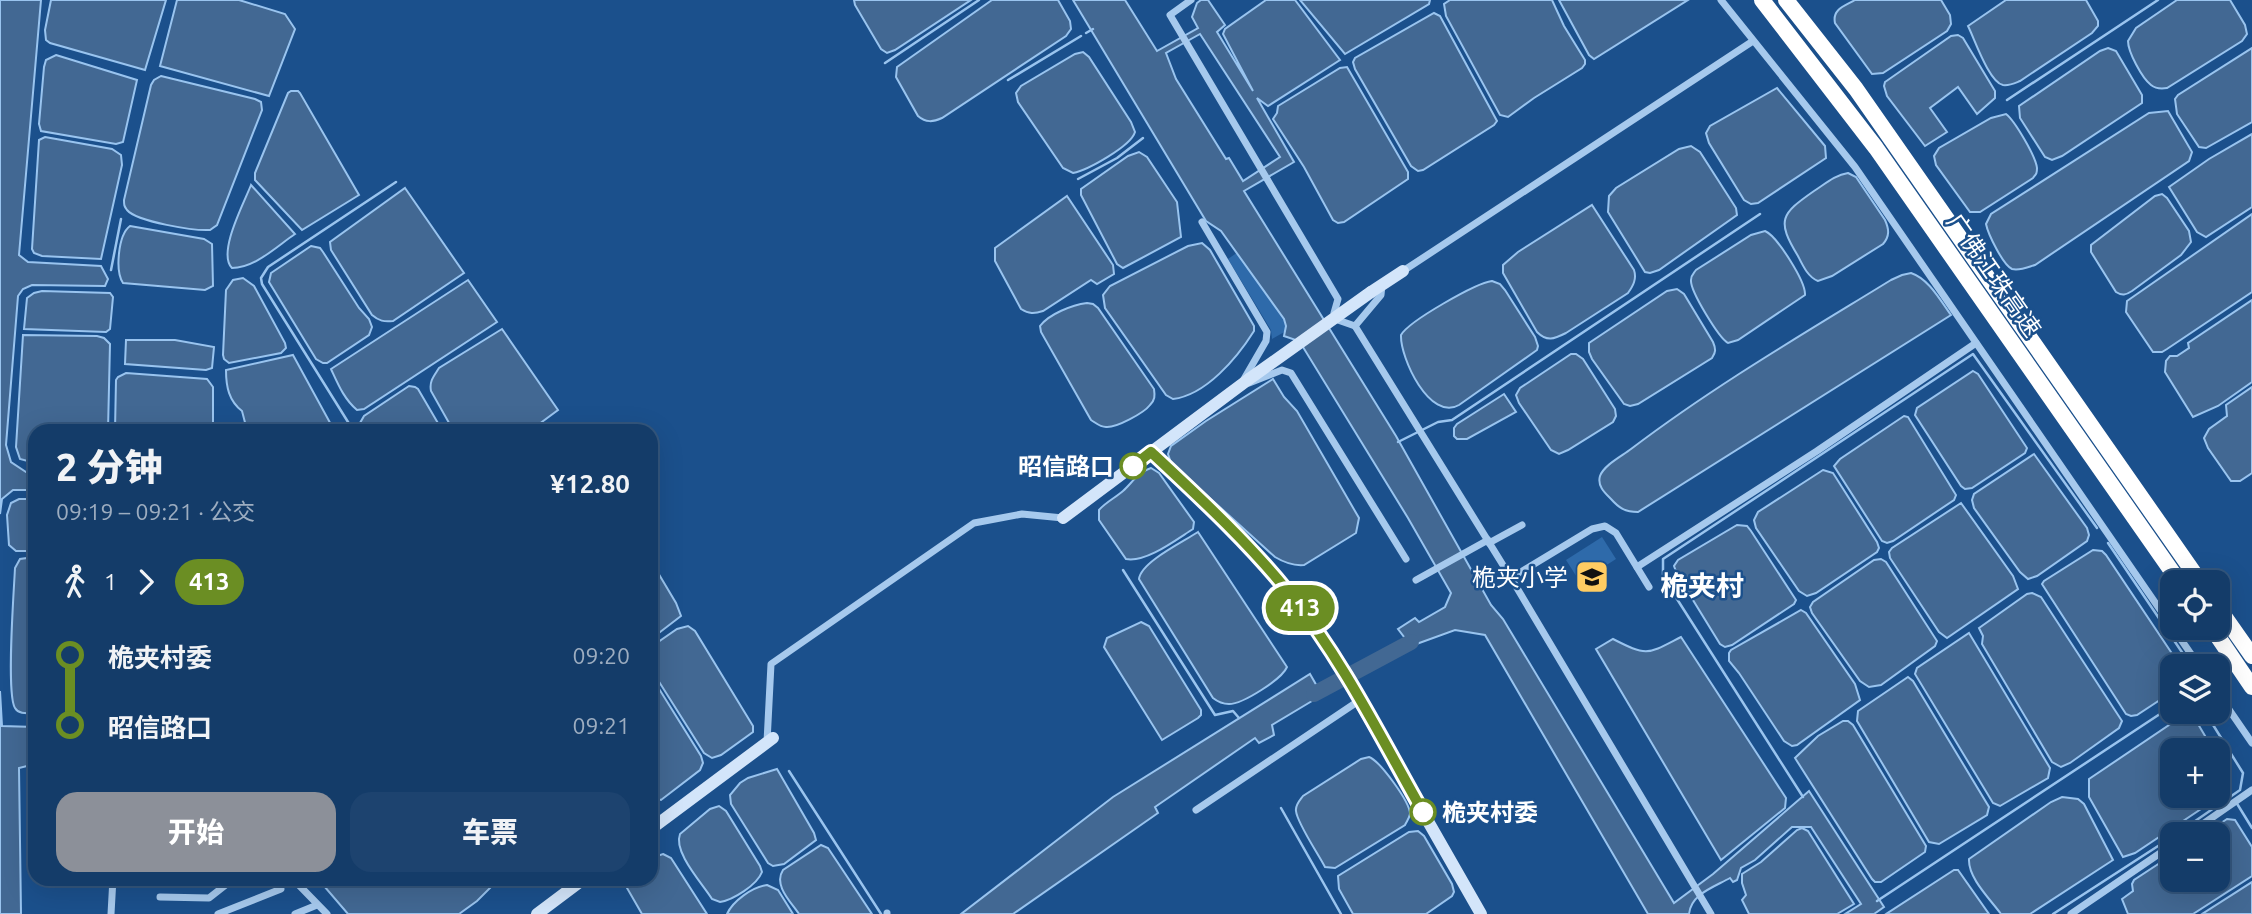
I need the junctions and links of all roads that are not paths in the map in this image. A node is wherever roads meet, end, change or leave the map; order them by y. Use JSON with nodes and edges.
{"nodes":[{"id":1,"x":1191,"y":0,"type":"edge"},
{"id":2,"x":1721,"y":0,"type":"edge"},
{"id":3,"x":1762,"y":0,"type":"edge"},
{"id":4,"x":1786,"y":0,"type":"edge"},
{"id":5,"x":1753,"y":41,"type":"junction"},
{"id":6,"x":1202,"y":222,"type":"dead end"},
{"id":7,"x":1403,"y":271,"type":"joint"},
{"id":8,"x":1377,"y":289,"type":"junction"},
{"id":9,"x":1354,"y":326,"type":"junction"},
{"id":10,"x":1976,"y":343,"type":"junction"},
{"id":11,"x":1245,"y":381,"type":"junction"},
{"id":12,"x":1151,"y":452,"type":"junction"},
{"id":13,"x":1063,"y":518,"type":"joint"},
{"id":14,"x":1522,"y":525,"type":"dead end"},
{"id":15,"x":1488,"y":541,"type":"junction"},
{"id":16,"x":1406,"y":559,"type":"dead end"},
{"id":17,"x":1637,"y":567,"type":"junction"},
{"id":18,"x":2171,"y":570,"type":"edge"},
{"id":19,"x":2192,"y":570,"type":"edge"},
{"id":20,"x":1511,"y":578,"type":"junction"},
{"id":21,"x":1416,"y":580,"type":"dead end"},
{"id":22,"x":1649,"y":587,"type":"dead end"},
{"id":23,"x":2160,"y":610,"type":"edge"},
{"id":24,"x":2230,"y":625,"type":"edge"},
{"id":25,"x":2219,"y":640,"type":"edge"},
{"id":26,"x":2252,"y":656,"type":"edge"},
{"id":27,"x":2252,"y":687,"type":"edge"},
{"id":28,"x":1360,"y":700,"type":"junction"},
{"id":29,"x":2230,"y":711,"type":"edge"},
{"id":30,"x":770,"y":741,"type":"joint"},
{"id":31,"x":2252,"y":743,"type":"edge"},
{"id":32,"x":2252,"y":790,"type":"edge"},
{"id":33,"x":1196,"y":810,"type":"dead end"},
{"id":34,"x":2206,"y":822,"type":"edge"},
{"id":35,"x":658,"y":824,"type":"edge"},
{"id":36,"x":2160,"y":853,"type":"edge"},
{"id":37,"x":113,"y":886,"type":"edge"},
{"id":38,"x":224,"y":886,"type":"edge"},
{"id":39,"x":280,"y":886,"type":"edge"},
{"id":40,"x":298,"y":886,"type":"edge"},
{"id":41,"x":574,"y":886,"type":"edge"},
{"id":42,"x":160,"y":897,"type":"dead end"},
{"id":43,"x":209,"y":898,"type":"junction"},
{"id":44,"x":317,"y":905,"type":"junction"},
{"id":45,"x":111,"y":914,"type":"edge"},
{"id":46,"x":217,"y":914,"type":"edge"},
{"id":47,"x":295,"y":914,"type":"edge"},
{"id":48,"x":327,"y":914,"type":"edge"},
{"id":49,"x":537,"y":914,"type":"edge"},
{"id":50,"x":1481,"y":914,"type":"edge"},
{"id":51,"x":1711,"y":914,"type":"edge"},
{"id":52,"x":2071,"y":914,"type":"edge"}],
"edges":[{"from":1,"to":9,"type":"street"},
{"from":2,"to":5,"type":"street"},
{"from":3,"to":18,"type":"highway","name":"广佛江珠高速"},
{"from":4,"to":19,"type":"highway","name":"广佛江珠高速"},
{"from":5,"to":7,"type":"street"},
{"from":5,"to":10,"type":"street"},
{"from":6,"to":11,"type":"street"},
{"from":7,"to":8,"type":"street"},
{"from":8,"to":9,"type":"street"},
{"from":8,"to":11,"type":"street","bridge":true},
{"from":9,"to":15,"type":"street"},
{"from":10,"to":17,"type":"street"},
{"from":10,"to":23,"type":"street"},
{"from":11,"to":12,"type":"street"},
{"from":11,"to":16,"type":"street"},
{"from":12,"to":13,"type":"street"},
{"from":12,"to":28,"type":"street"},
{"from":13,"to":30,"type":"street"},
{"from":14,"to":15,"type":"street"},
{"from":15,"to":20,"type":"street"},
{"from":15,"to":21,"type":"street"},
{"from":17,"to":20,"type":"street"},
{"from":17,"to":22,"type":"street"},
{"from":20,"to":51,"type":"street"},
{"from":24,"to":26,"type":"highway"},
{"from":25,"to":27,"type":"highway"},
{"from":28,"to":33,"type":"street"},
{"from":28,"to":50,"type":"street"},
{"from":29,"to":31,"type":"street"},
{"from":30,"to":35,"type":"street"},
{"from":32,"to":34,"type":"street"},
{"from":36,"to":52,"type":"street"},
{"from":37,"to":45,"type":"street"},
{"from":38,"to":43,"type":"street"},
{"from":39,"to":46,"type":"street"},
{"from":40,"to":44,"type":"street"},
{"from":41,"to":49,"type":"street"},
{"from":42,"to":43,"type":"street"},
{"from":43,"to":46,"type":"street"},
{"from":44,"to":47,"type":"street"},
{"from":44,"to":48,"type":"street"}]}
